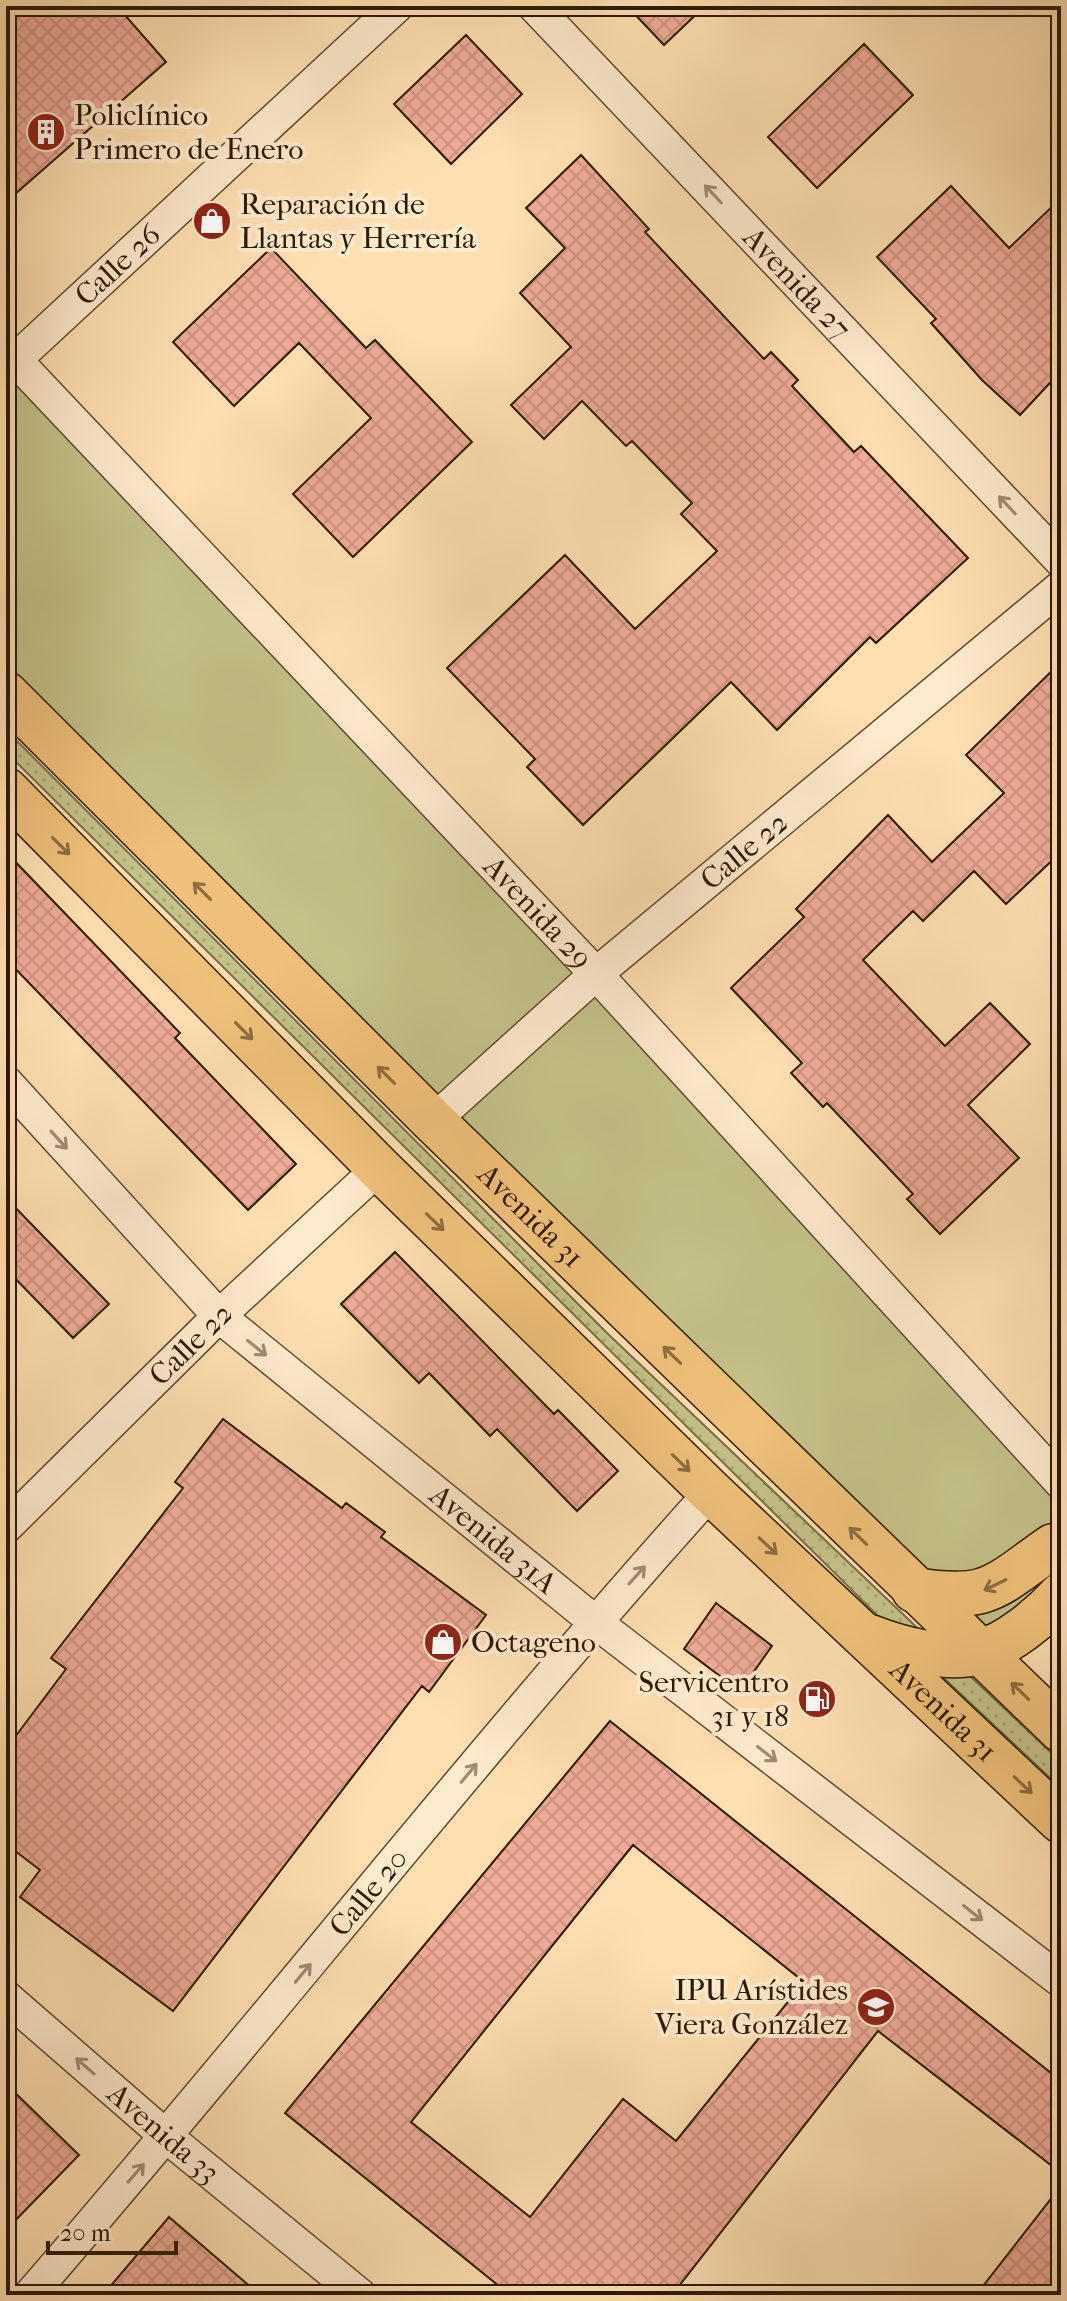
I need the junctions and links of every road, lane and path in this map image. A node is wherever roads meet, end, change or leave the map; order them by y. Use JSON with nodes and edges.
{"nodes":[{"id":1,"x":397,"y":6,"type":"edge"},
{"id":2,"x":534,"y":6,"type":"edge"},
{"id":3,"x":10,"y":355,"type":"edge"},
{"id":4,"x":1061,"y":561,"type":"edge"},
{"id":5,"x":1061,"y":587,"type":"edge"},
{"id":6,"x":6,"y":694,"type":"edge"},
{"id":7,"x":6,"y":790,"type":"edge"},
{"id":8,"x":596,"y":974,"type":"junction"},
{"id":9,"x":6,"y":1082,"type":"edge"},
{"id":10,"x":433,"y":1121,"type":"junction"},
{"id":11,"x":379,"y":1168,"type":"junction"},
{"id":12,"x":219,"y":1316,"type":"junction"},
{"id":13,"x":1061,"y":1483,"type":"edge"},
{"id":14,"x":711,"y":1492,"type":"junction"},
{"id":15,"x":6,"y":1527,"type":"edge"},
{"id":16,"x":1061,"y":1545,"type":"edge"},
{"id":17,"x":914,"y":1590,"type":"junction"},
{"id":18,"x":1061,"y":1595,"type":"edge"},
{"id":19,"x":594,"y":1621,"type":"junction"},
{"id":20,"x":864,"y":1635,"type":"junction"},
{"id":21,"x":979,"y":1652,"type":"junction"},
{"id":22,"x":1061,"y":1730,"type":"edge"},
{"id":23,"x":1061,"y":1821,"type":"edge"},
{"id":24,"x":1061,"y":1981,"type":"edge"},
{"id":25,"x":6,"y":1997,"type":"edge"},
{"id":26,"x":167,"y":2137,"type":"junction"},
{"id":27,"x":30,"y":2295,"type":"edge"},
{"id":28,"x":360,"y":2295,"type":"edge"}],
"edges":[{"from":1,"to":3,"type":"street","name":"Calle 26"},
{"from":4,"to":2,"type":"street","name":"Avenida 27","one_way":true},
{"from":3,"to":8,"type":"street","name":"Avenida 29"},
{"from":5,"to":8,"type":"street","name":"Calle 22"},
{"from":10,"to":6,"type":"main road","name":"Avenida 31","one_way":true},
{"from":7,"to":11,"type":"main road","name":"Avenida 31","one_way":true},
{"from":8,"to":10,"type":"street","name":"Calle 22"},
{"from":8,"to":13,"type":"street","name":"Avenida 29"},
{"from":9,"to":12,"type":"street","name":"Avenida 31A","one_way":true},
{"from":17,"to":10,"type":"main road","name":"Avenida 31","one_way":true},
{"from":11,"to":12,"type":"street","name":"Calle 22"},
{"from":11,"to":14,"type":"main road","name":"Avenida 31","one_way":true},
{"from":12,"to":15,"type":"street","name":"Calle 22"},
{"from":12,"to":19,"type":"street","name":"Avenida 31A","one_way":true},
{"from":19,"to":14,"type":"street","name":"Calle 20","one_way":true},
{"from":14,"to":20,"type":"main road","name":"Avenida 31","one_way":true},
{"from":16,"to":17,"type":"main road","one_way":true},
{"from":17,"to":21,"type":"main road","name":"Avenida 31"},
{"from":18,"to":21,"type":"main road"},
{"from":19,"to":24,"type":"street","name":"Avenida 31A","one_way":true},
{"from":26,"to":19,"type":"street","name":"Calle 20","one_way":true},
{"from":20,"to":21,"type":"main road"},
{"from":20,"to":23,"type":"main road","name":"Avenida 31","one_way":true},
{"from":22,"to":21,"type":"main road","name":"Avenida 31","one_way":true},
{"from":26,"to":25,"type":"street","name":"Avenida 33","one_way":true},
{"from":27,"to":26,"type":"street","name":"Calle 20","one_way":true},
{"from":26,"to":28,"type":"street","name":"Avenida 33"}]}
